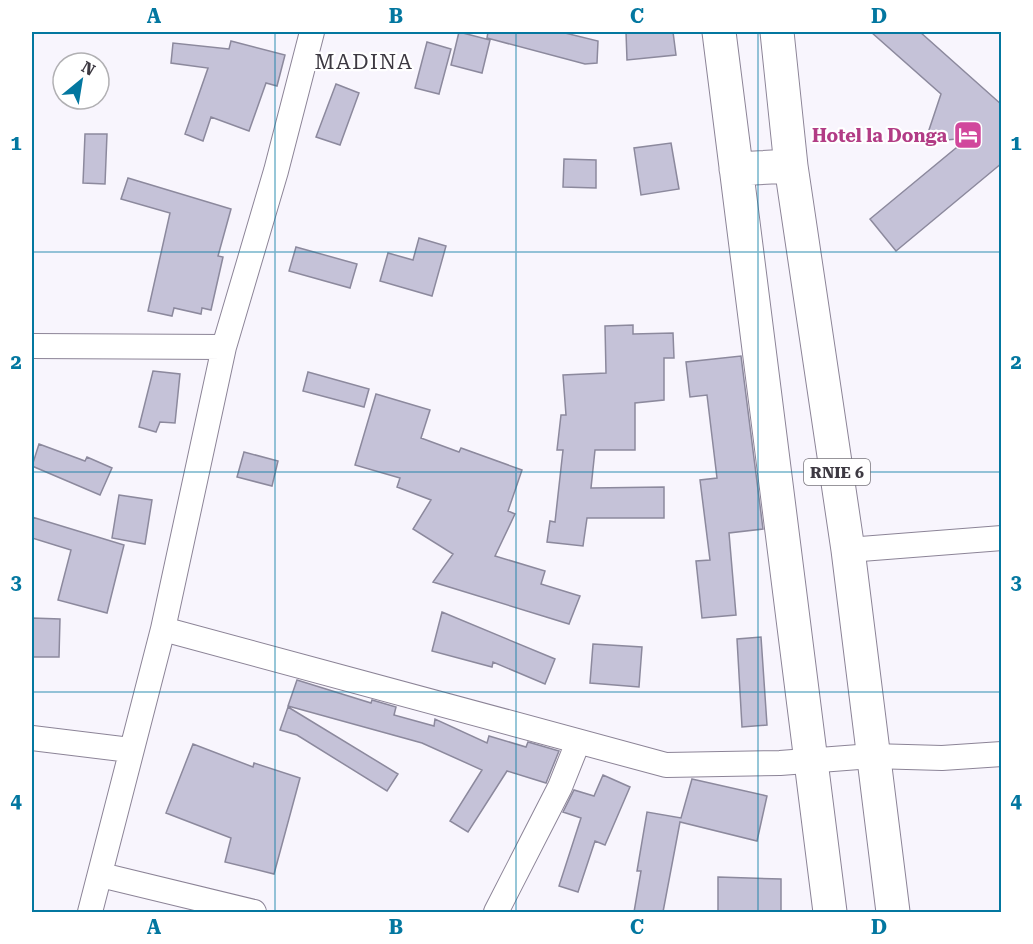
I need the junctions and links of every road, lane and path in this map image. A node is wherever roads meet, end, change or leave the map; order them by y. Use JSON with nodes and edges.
{"nodes":[{"id":1,"x":312,"y":32,"type":"edge"},
{"id":2,"x":718,"y":32,"type":"edge"},
{"id":3,"x":777,"y":32,"type":"edge"},
{"id":4,"x":791,"y":166,"type":"junction"},
{"id":5,"x":736,"y":169,"type":"junction"},
{"id":6,"x":32,"y":346,"type":"edge"},
{"id":7,"x":224,"y":347,"type":"junction"},
{"id":8,"x":1002,"y":538,"type":"edge"},
{"id":9,"x":848,"y":550,"type":"junction"},
{"id":10,"x":163,"y":629,"type":"junction"},
{"id":11,"x":32,"y":738,"type":"edge"},
{"id":12,"x":578,"y":742,"type":"junction"},
{"id":13,"x":130,"y":750,"type":"junction"},
{"id":14,"x":1002,"y":754,"type":"edge"},
{"id":15,"x":872,"y":756,"type":"junction"},
{"id":16,"x":812,"y":760,"type":"junction"},
{"id":17,"x":100,"y":875,"type":"junction"},
{"id":18,"x":90,"y":912,"type":"edge"},
{"id":19,"x":254,"y":912,"type":"edge"},
{"id":20,"x":496,"y":912,"type":"edge"},
{"id":21,"x":831,"y":912,"type":"edge"},
{"id":22,"x":893,"y":912,"type":"edge"}],
"edges":[{"from":1,"to":7,"type":"street"},
{"from":2,"to":5,"type":"main road"},
{"from":3,"to":4,"type":"main road","number":"RNIE 6"},
{"from":4,"to":5,"type":"main road"},
{"from":4,"to":9,"type":"main road","number":"RNIE 6"},
{"from":5,"to":16,"type":"main road"},
{"from":6,"to":7,"type":"street"},
{"from":7,"to":10,"type":"street"},
{"from":8,"to":9,"type":"street"},
{"from":9,"to":15,"type":"main road","number":"RNIE 6"},
{"from":10,"to":12,"type":"street"},
{"from":10,"to":13,"type":"street"},
{"from":11,"to":13,"type":"street"},
{"from":12,"to":16,"type":"street"},
{"from":12,"to":20,"type":"street"},
{"from":13,"to":17,"type":"street"},
{"from":14,"to":15,"type":"street"},
{"from":15,"to":16,"type":"street"},
{"from":15,"to":22,"type":"main road","number":"RNIE 6"},
{"from":16,"to":21,"type":"main road"},
{"from":17,"to":18,"type":"street"},
{"from":17,"to":19,"type":"street"}]}
